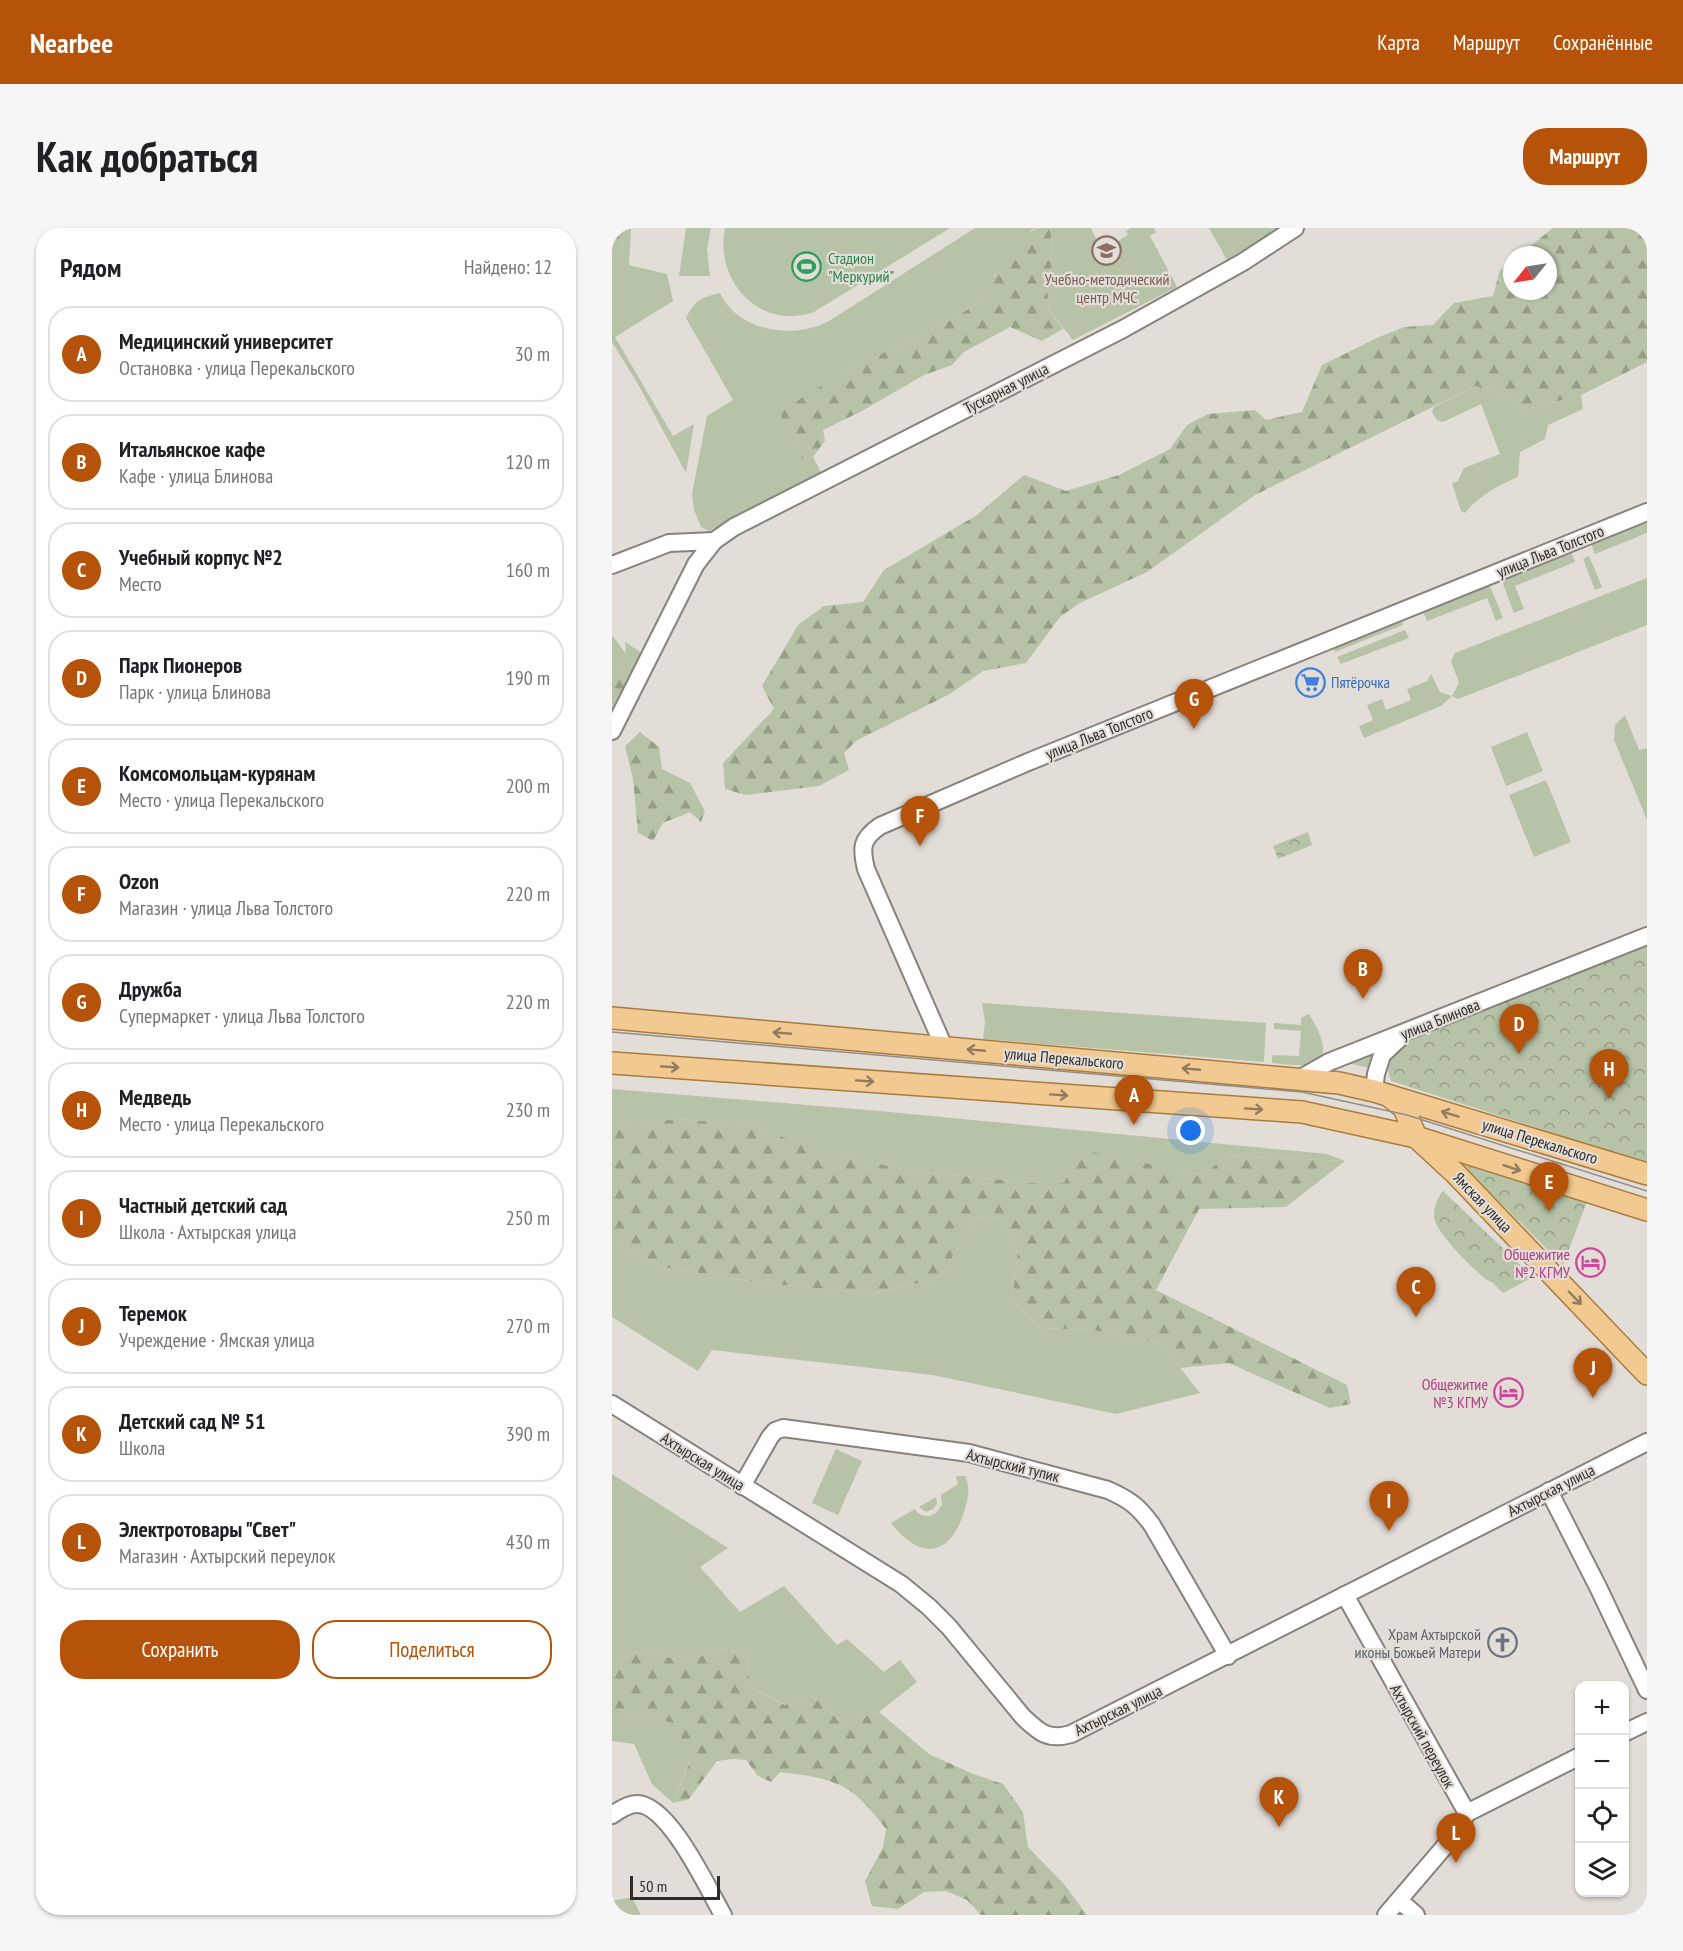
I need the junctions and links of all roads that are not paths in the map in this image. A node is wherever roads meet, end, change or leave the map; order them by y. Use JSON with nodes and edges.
{"nodes":[{"id":1,"x":1294,"y":228,"type":"edge"},
{"id":2,"x":1647,"y":512,"type":"edge"},
{"id":3,"x":714,"y":541,"type":"junction"},
{"id":4,"x":612,"y":565,"type":"edge"},
{"id":5,"x":612,"y":731,"type":"edge"},
{"id":6,"x":1647,"y":936,"type":"edge"},
{"id":7,"x":612,"y":1018,"type":"edge"},
{"id":8,"x":1407,"y":1031,"type":"junction"},
{"id":9,"x":944,"y":1047,"type":"junction"},
{"id":10,"x":612,"y":1063,"type":"edge"},
{"id":11,"x":1301,"y":1078,"type":"junction"},
{"id":12,"x":1374,"y":1090,"type":"junction"},
{"id":13,"x":1416,"y":1137,"type":"junction"},
{"id":14,"x":1647,"y":1174,"type":"edge"},
{"id":15,"x":1647,"y":1210,"type":"edge"},
{"id":16,"x":1647,"y":1374,"type":"edge"},
{"id":17,"x":612,"y":1404,"type":"edge"},
{"id":18,"x":1647,"y":1442,"type":"edge"},
{"id":19,"x":742,"y":1486,"type":"junction"},
{"id":20,"x":1549,"y":1491,"type":"junction"},
{"id":21,"x":1345,"y":1595,"type":"junction"},
{"id":22,"x":1228,"y":1656,"type":"junction"},
{"id":23,"x":1647,"y":1690,"type":"edge"},
{"id":24,"x":1647,"y":1722,"type":"edge"},
{"id":25,"x":1629,"y":1731,"type":"edge"},
{"id":26,"x":1575,"y":1759,"type":"edge"},
{"id":27,"x":1467,"y":1813,"type":"junction"},
{"id":28,"x":612,"y":1815,"type":"edge"},
{"id":29,"x":1400,"y":1900,"type":"junction"},
{"id":30,"x":723,"y":1915,"type":"edge"},
{"id":31,"x":1386,"y":1915,"type":"edge"},
{"id":32,"x":1416,"y":1915,"type":"edge"}],
"edges":[{"from":1,"to":3,"type":"street","name":"Тускарная улица"},
{"from":2,"to":9,"type":"street","name":"улица Льва Толстого"},
{"from":3,"to":4,"type":"street"},
{"from":3,"to":5,"type":"street","name":"Тускарная улица"},
{"from":6,"to":8,"type":"street","name":"улица Блинова"},
{"from":9,"to":7,"type":"main road","name":"улица Перекальского","one_way":true},
{"from":8,"to":11,"type":"street","name":"улица Блинова"},
{"from":8,"to":12,"type":"street"},
{"from":11,"to":9,"type":"main road","name":"улица Перекальского","one_way":true},
{"from":10,"to":13,"type":"main road","name":"улица Перекальского","one_way":true},
{"from":11,"to":12,"type":"main road","name":"улица Перекальского"},
{"from":12,"to":13,"type":"main road"},
{"from":14,"to":12,"type":"main road","name":"улица Перекальского","one_way":true},
{"from":13,"to":15,"type":"main road","name":"улица Перекальского","one_way":true},
{"from":13,"to":16,"type":"main road","name":"Ямская улица","one_way":true},
{"from":17,"to":19,"type":"street","name":"Ахтырская улица"},
{"from":18,"to":20,"type":"street","name":"Ахтырская улица"},
{"from":19,"to":22,"type":"street","name":"Ахтырская улица"},
{"from":19,"to":22,"type":"street","name":"Ахтырский тупик"},
{"from":20,"to":21,"type":"street","name":"Ахтырская улица"},
{"from":20,"to":23,"type":"street"},
{"from":21,"to":22,"type":"street","name":"Ахтырская улица"},
{"from":21,"to":27,"type":"street","name":"Ахтырский переулок"},
{"from":24,"to":25,"type":"street"},
{"from":26,"to":27,"type":"street"},
{"from":27,"to":29,"type":"street"},
{"from":28,"to":30,"type":"street"},
{"from":29,"to":31,"type":"street"},
{"from":29,"to":32,"type":"street"}]}
